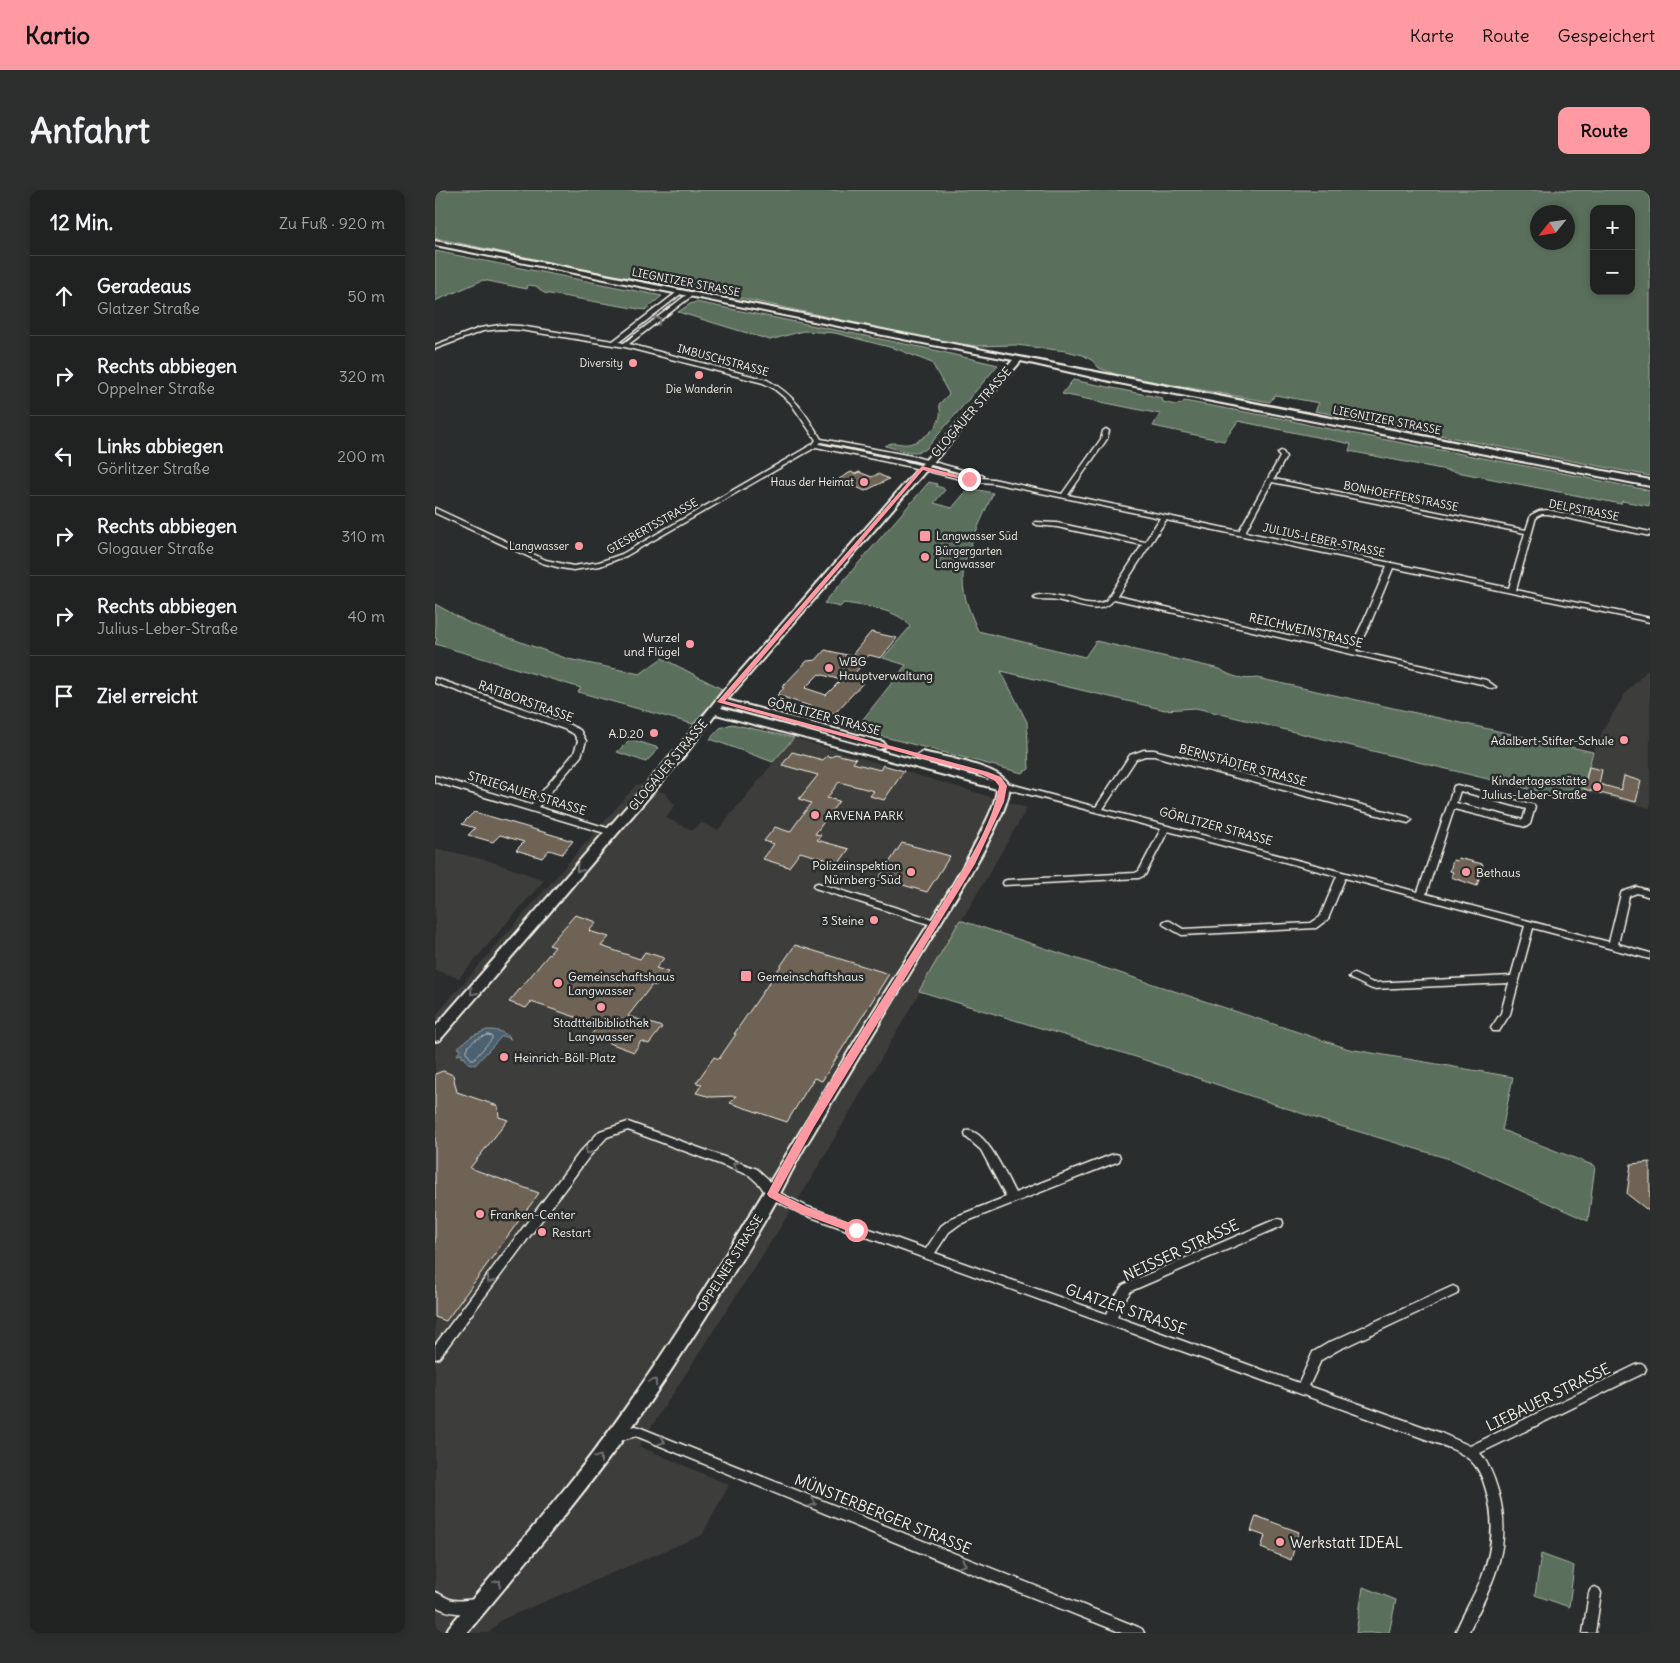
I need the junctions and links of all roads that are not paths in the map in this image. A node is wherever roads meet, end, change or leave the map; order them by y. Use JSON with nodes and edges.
{"nodes":[{"id":1,"x":435,"y":243,"type":"edge"},
{"id":2,"x":681,"y":292,"type":"junction"},
{"id":3,"x":691,"y":294,"type":"junction"},
{"id":4,"x":614,"y":343,"type":"junction"},
{"id":5,"x":625,"y":345,"type":"junction"},
{"id":6,"x":435,"y":347,"type":"edge"},
{"id":7,"x":1017,"y":360,"type":"junction"},
{"id":8,"x":1106,"y":431,"type":"dead end"},
{"id":9,"x":817,"y":443,"type":"junction"},
{"id":10,"x":1281,"y":453,"type":"dead end"},
{"id":11,"x":925,"y":465,"type":"junction"},
{"id":12,"x":1270,"y":480,"type":"junction"},
{"id":13,"x":1650,"y":482,"type":"edge"},
{"id":14,"x":1064,"y":496,"type":"junction"},
{"id":15,"x":435,"y":510,"type":"edge"},
{"id":16,"x":1164,"y":517,"type":"junction"},
{"id":17,"x":1037,"y":524,"type":"dead end"},
{"id":18,"x":1528,"y":532,"type":"junction"},
{"id":19,"x":1241,"y":533,"type":"junction"},
{"id":20,"x":1650,"y":534,"type":"edge"},
{"id":21,"x":1145,"y":544,"type":"junction"},
{"id":22,"x":1391,"y":565,"type":"junction"},
{"id":23,"x":1512,"y":590,"type":"junction"},
{"id":24,"x":1114,"y":597,"type":"junction"},
{"id":25,"x":1037,"y":598,"type":"dead end"},
{"id":26,"x":1650,"y":620,"type":"edge"},
{"id":27,"x":1352,"y":652,"type":"junction"},
{"id":28,"x":435,"y":680,"type":"edge"},
{"id":29,"x":1492,"y":687,"type":"dead end"},
{"id":30,"x":717,"y":706,"type":"junction"},
{"id":31,"x":435,"y":779,"type":"edge"},
{"id":32,"x":1003,"y":786,"type":"junction"},
{"id":33,"x":1451,"y":805,"type":"junction"},
{"id":34,"x":533,"y":808,"type":"junction"},
{"id":35,"x":1099,"y":809,"type":"junction"},
{"id":36,"x":1408,"y":820,"type":"dead end"},
{"id":37,"x":1166,"y":827,"type":"junction"},
{"id":38,"x":611,"y":832,"type":"junction"},
{"id":39,"x":1342,"y":874,"type":"junction"},
{"id":40,"x":1007,"y":883,"type":"dead end"},
{"id":41,"x":818,"y":886,"type":"dead end"},
{"id":42,"x":1650,"y":894,"type":"edge"},
{"id":43,"x":1421,"y":895,"type":"junction"},
{"id":44,"x":935,"y":923,"type":"junction"},
{"id":45,"x":1167,"y":923,"type":"dead end"},
{"id":46,"x":1530,"y":924,"type":"junction"},
{"id":47,"x":1613,"y":946,"type":"junction"},
{"id":48,"x":1650,"y":956,"type":"edge"},
{"id":49,"x":1354,"y":976,"type":"dead end"},
{"id":50,"x":1514,"y":980,"type":"junction"},
{"id":51,"x":1496,"y":1028,"type":"dead end"},
{"id":52,"x":435,"y":1036,"type":"edge"},
{"id":53,"x":970,"y":1134,"type":"dead end"},
{"id":54,"x":1115,"y":1158,"type":"dead end"},
{"id":55,"x":772,"y":1194,"type":"junction"},
{"id":56,"x":1013,"y":1198,"type":"junction"},
{"id":57,"x":1278,"y":1223,"type":"dead end"},
{"id":58,"x":929,"y":1255,"type":"junction"},
{"id":59,"x":1453,"y":1291,"type":"dead end"},
{"id":60,"x":1110,"y":1320,"type":"junction"},
{"id":61,"x":435,"y":1354,"type":"edge"},
{"id":62,"x":1640,"y":1369,"type":"dead end"},
{"id":63,"x":1302,"y":1388,"type":"junction"},
{"id":64,"x":616,"y":1436,"type":"junction"},
{"id":65,"x":1470,"y":1452,"type":"junction"},
{"id":66,"x":1595,"y":1593,"type":"dead end"},
{"id":67,"x":435,"y":1598,"type":"edge"},
{"id":68,"x":480,"y":1604,"type":"junction"},
{"id":69,"x":455,"y":1633,"type":"edge"},
{"id":70,"x":1138,"y":1633,"type":"edge"},
{"id":71,"x":1461,"y":1633,"type":"edge"},
{"id":72,"x":1589,"y":1633,"type":"edge"}],
"edges":[{"from":1,"to":2,"type":"street","name":"LIEGNITZER STRASSE"},
{"from":2,"to":3,"type":"street","name":"LIEGNITZER STRASSE"},
{"from":2,"to":4,"type":"street"},
{"from":5,"to":3,"type":"street","one_way":true},
{"from":3,"to":7,"type":"street","name":"LIEGNITZER STRASSE"},
{"from":4,"to":5,"type":"street","name":"IMBUSCHSTRASSE"},
{"from":4,"to":6,"type":"street","name":"IMBUSCHSTRASSE"},
{"from":5,"to":9,"type":"street","name":"IMBUSCHSTRASSE"},
{"from":7,"to":11,"type":"street","name":"GLOGAUER STRASSE"},
{"from":7,"to":13,"type":"street","name":"LIEGNITZER STRASSE"},
{"from":8,"to":14,"type":"street"},
{"from":9,"to":11,"type":"street"},
{"from":9,"to":15,"type":"street","name":"GIESBERTSSTRASSE"},
{"from":10,"to":12,"type":"street"},
{"from":11,"to":14,"type":"street","name":"JULIUS-LEBER-STRASSE"},
{"from":11,"to":30,"type":"street","name":"GLOGAUER STRASSE"},
{"from":12,"to":18,"type":"street","name":"BONHOEFFERSTRASSE"},
{"from":12,"to":19,"type":"street"},
{"from":14,"to":16,"type":"street","name":"JULIUS-LEBER-STRASSE"},
{"from":16,"to":19,"type":"street","name":"JULIUS-LEBER-STRASSE"},
{"from":16,"to":21,"type":"street"},
{"from":17,"to":21,"type":"street"},
{"from":18,"to":20,"type":"street","name":"DELPSTRASSE"},
{"from":18,"to":23,"type":"street","name":"DELPSTRASSE"},
{"from":19,"to":22,"type":"street","name":"JULIUS-LEBER-STRASSE"},
{"from":21,"to":24,"type":"street"},
{"from":22,"to":23,"type":"street","name":"JULIUS-LEBER-STRASSE"},
{"from":22,"to":27,"type":"street"},
{"from":23,"to":26,"type":"street","name":"JULIUS-LEBER-STRASSE"},
{"from":24,"to":25,"type":"street"},
{"from":24,"to":27,"type":"street","name":"REICHWEINSTRASSE"},
{"from":27,"to":29,"type":"street","name":"REICHWEINSTRASSE"},
{"from":28,"to":34,"type":"street","name":"RATIBORSTRASSE"},
{"from":30,"to":32,"type":"street","name":"GÖRLITZER STRASSE"},
{"from":30,"to":38,"type":"street","name":"GLOGAUER STRASSE"},
{"from":31,"to":34,"type":"street","name":"STRIEGAUER STRASSE"},
{"from":32,"to":35,"type":"street","name":"GÖRLITZER STRASSE"},
{"from":32,"to":44,"type":"street","name":"OPPELNER STRASSE"},
{"from":33,"to":33,"type":"street"},
{"from":33,"to":43,"type":"street"},
{"from":34,"to":38,"type":"street","name":"STRIEGAUER STRASSE"},
{"from":35,"to":36,"type":"street","name":"BERNSTÄDTER STRASSE"},
{"from":35,"to":37,"type":"street","name":"GÖRLITZER STRASSE"},
{"from":37,"to":39,"type":"street","name":"GÖRLITZER STRASSE"},
{"from":37,"to":40,"type":"street"},
{"from":38,"to":52,"type":"street","name":"GLOGAUER STRASSE","one_way":true},
{"from":39,"to":43,"type":"street","name":"GÖRLITZER STRASSE"},
{"from":39,"to":45,"type":"street"},
{"from":41,"to":44,"type":"street"},
{"from":42,"to":47,"type":"street"},
{"from":43,"to":46,"type":"street","name":"GÖRLITZER STRASSE"},
{"from":44,"to":55,"type":"street","name":"OPPELNER STRASSE"},
{"from":46,"to":47,"type":"street","name":"GÖRLITZER STRASSE"},
{"from":46,"to":50,"type":"street"},
{"from":47,"to":48,"type":"street","name":"GÖRLITZER STRASSE"},
{"from":49,"to":50,"type":"street"},
{"from":50,"to":51,"type":"street"},
{"from":53,"to":56,"type":"street"},
{"from":54,"to":56,"type":"street"},
{"from":55,"to":58,"type":"street","name":"GLATZER STRASSE"},
{"from":55,"to":61,"type":"street","one_way":true},
{"from":64,"to":55,"type":"street","name":"OPPELNER STRASSE","one_way":true},
{"from":56,"to":58,"type":"street"},
{"from":57,"to":60,"type":"street","name":"NEISSER STRASSE"},
{"from":58,"to":60,"type":"street","name":"GLATZER STRASSE"},
{"from":59,"to":63,"type":"street"},
{"from":60,"to":63,"type":"street","name":"GLATZER STRASSE"},
{"from":62,"to":65,"type":"street","name":"LIEBAUER STRASSE"},
{"from":63,"to":65,"type":"street","name":"GLATZER STRASSE"},
{"from":68,"to":64,"type":"street","name":"OPPELNER STRASSE","one_way":true},
{"from":64,"to":70,"type":"street","name":"MÜNSTERBERGER STRASSE","one_way":true},
{"from":65,"to":71,"type":"street"},
{"from":66,"to":72,"type":"street"},
{"from":67,"to":68,"type":"street"},
{"from":68,"to":69,"type":"street","name":"OPPELNER STRASSE"}]}
